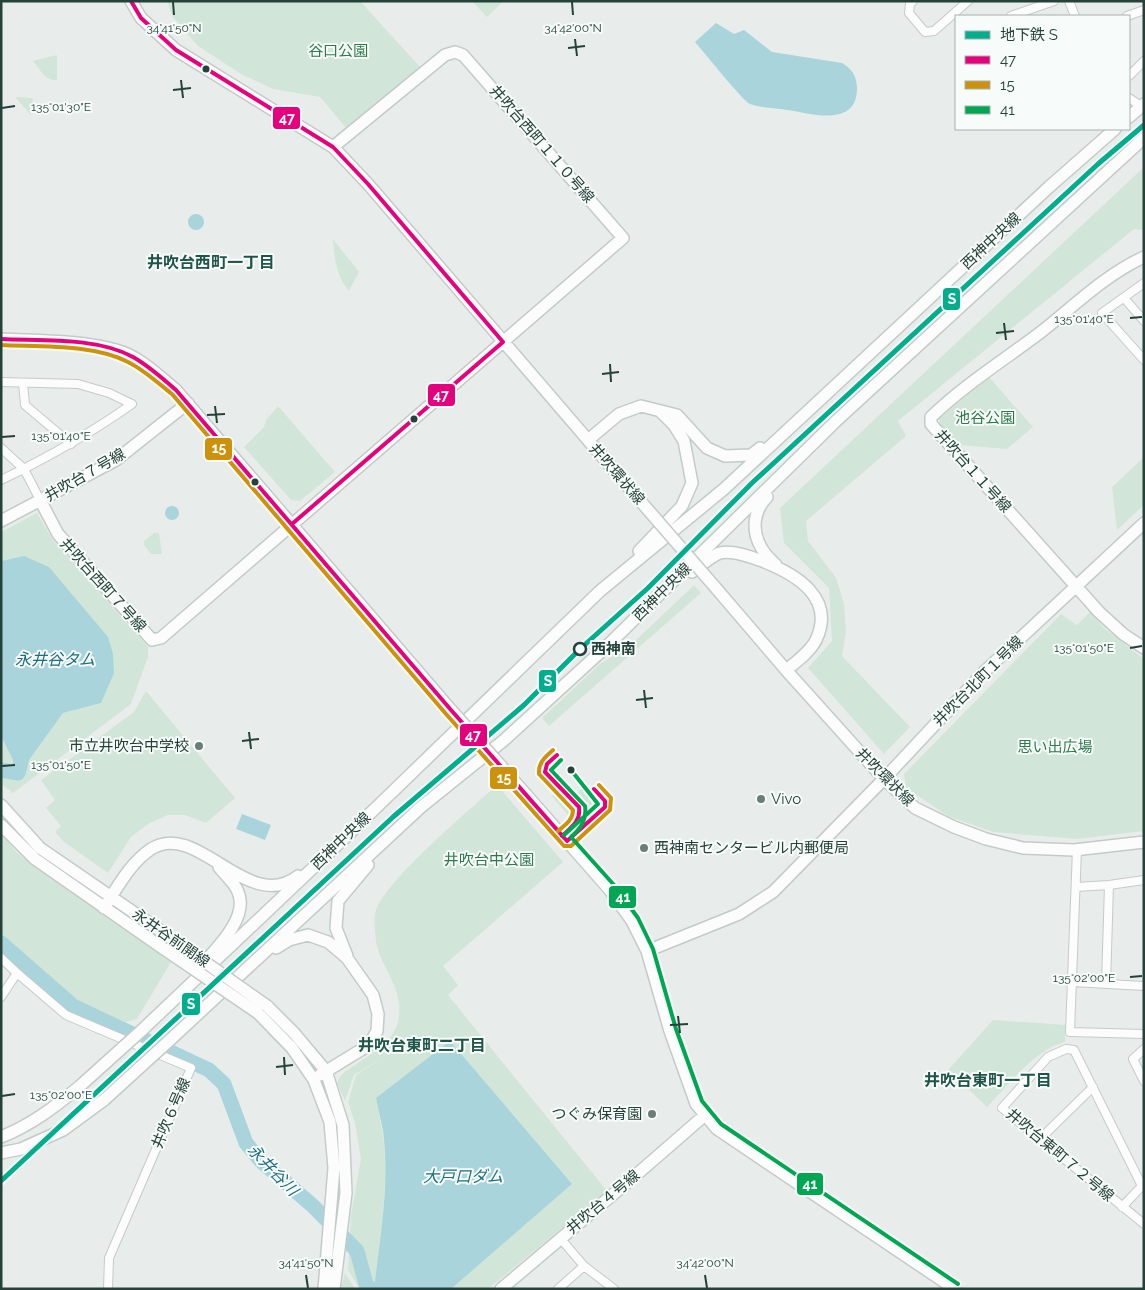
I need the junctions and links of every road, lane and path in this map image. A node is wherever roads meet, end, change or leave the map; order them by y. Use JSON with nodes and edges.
{"nodes":[{"id":1,"x":131,"y":1,"type":"edge"},
{"id":2,"x":913,"y":1,"type":"edge"},
{"id":3,"x":968,"y":1,"type":"edge"},
{"id":4,"x":1054,"y":1,"type":"edge"},
{"id":5,"x":1069,"y":1,"type":"edge"},
{"id":6,"x":1144,"y":10,"type":"edge"},
{"id":7,"x":1033,"y":13,"type":"edge"},
{"id":8,"x":1019,"y":15,"type":"edge"},
{"id":9,"x":1075,"y":15,"type":"edge"},
{"id":10,"x":1130,"y":15,"type":"edge"},
{"id":11,"x":1144,"y":60,"type":"edge"},
{"id":12,"x":1130,"y":75,"type":"edge"},
{"id":13,"x":1130,"y":98,"type":"edge"},
{"id":14,"x":1143,"y":105,"type":"edge"},
{"id":15,"x":1130,"y":116,"type":"edge"},
{"id":16,"x":1114,"y":130,"type":"edge"},
{"id":17,"x":1144,"y":138,"type":"edge"},
{"id":18,"x":334,"y":147,"type":"junction"},
{"id":19,"x":1144,"y":257,"type":"edge"},
{"id":20,"x":1144,"y":284,"type":"edge"},
{"id":21,"x":1124,"y":298,"type":"junction"},
{"id":22,"x":1144,"y":321,"type":"edge"},
{"id":23,"x":1,"y":339,"type":"edge"},
{"id":24,"x":503,"y":342,"type":"junction"},
{"id":25,"x":1144,"y":360,"type":"edge"},
{"id":26,"x":1,"y":382,"type":"edge"},
{"id":27,"x":24,"y":383,"type":"junction"},
{"id":28,"x":822,"y":399,"type":"junction"},
{"id":29,"x":188,"y":403,"type":"junction"},
{"id":30,"x":659,"y":410,"type":"junction"},
{"id":31,"x":836,"y":421,"type":"junction"},
{"id":32,"x":588,"y":440,"type":"junction"},
{"id":33,"x":71,"y":444,"type":"junction"},
{"id":34,"x":1,"y":448,"type":"edge"},
{"id":35,"x":24,"y":469,"type":"junction"},
{"id":36,"x":1,"y":480,"type":"edge"},
{"id":37,"x":40,"y":500,"type":"junction"},
{"id":38,"x":1,"y":521,"type":"edge"},
{"id":39,"x":1144,"y":523,"type":"edge"},
{"id":40,"x":292,"y":524,"type":"junction"},
{"id":41,"x":777,"y":567,"type":"junction"},
{"id":42,"x":1076,"y":585,"type":"junction"},
{"id":43,"x":600,"y":591,"type":"junction"},
{"id":44,"x":606,"y":647,"type":"junction"},
{"id":45,"x":1144,"y":648,"type":"edge"},
{"id":46,"x":786,"y":670,"type":"junction"},
{"id":47,"x":884,"y":779,"type":"junction"},
{"id":48,"x":1,"y":805,"type":"edge"},
{"id":49,"x":421,"y":807,"type":"junction"},
{"id":50,"x":1,"y":825,"type":"edge"},
{"id":51,"x":1144,"y":842,"type":"edge"},
{"id":52,"x":333,"y":849,"type":"junction"},
{"id":53,"x":1077,"y":849,"type":"junction"},
{"id":54,"x":214,"y":862,"type":"junction"},
{"id":55,"x":1144,"y":880,"type":"edge"},
{"id":56,"x":1109,"y":885,"type":"junction"},
{"id":57,"x":1076,"y":887,"type":"junction"},
{"id":58,"x":112,"y":896,"type":"junction"},
{"id":59,"x":104,"y":908,"type":"junction"},
{"id":60,"x":647,"y":951,"type":"junction"},
{"id":61,"x":1,"y":958,"type":"edge"},
{"id":62,"x":347,"y":958,"type":"junction"},
{"id":63,"x":253,"y":962,"type":"junction"},
{"id":64,"x":17,"y":972,"type":"junction"},
{"id":65,"x":1072,"y":982,"type":"junction"},
{"id":66,"x":1106,"y":984,"type":"junction"},
{"id":67,"x":1144,"y":986,"type":"edge"},
{"id":68,"x":1,"y":997,"type":"edge"},
{"id":69,"x":262,"y":1010,"type":"junction"},
{"id":70,"x":141,"y":1031,"type":"junction"},
{"id":71,"x":1144,"y":1034,"type":"edge"},
{"id":72,"x":1144,"y":1049,"type":"edge"},
{"id":73,"x":326,"y":1071,"type":"junction"},
{"id":74,"x":314,"y":1080,"type":"junction"},
{"id":75,"x":1144,"y":1081,"type":"edge"},
{"id":76,"x":1093,"y":1087,"type":"junction"},
{"id":77,"x":704,"y":1115,"type":"junction"},
{"id":78,"x":1,"y":1137,"type":"edge"},
{"id":79,"x":1040,"y":1139,"type":"junction"},
{"id":80,"x":1,"y":1153,"type":"edge"},
{"id":81,"x":1122,"y":1207,"type":"junction"},
{"id":82,"x":1144,"y":1224,"type":"edge"},
{"id":83,"x":560,"y":1238,"type":"junction"},
{"id":84,"x":584,"y":1266,"type":"junction"},
{"id":85,"x":108,"y":1289,"type":"edge"},
{"id":86,"x":324,"y":1289,"type":"edge"},
{"id":87,"x":334,"y":1289,"type":"edge"},
{"id":88,"x":501,"y":1289,"type":"edge"},
{"id":89,"x":558,"y":1289,"type":"edge"},
{"id":90,"x":614,"y":1289,"type":"edge"},
{"id":91,"x":955,"y":1289,"type":"edge"}],
"edges":[{"from":1,"to":18,"type":"street","name":"井吹環状線"},
{"from":2,"to":3,"type":"street"},
{"from":4,"to":7,"type":"street"},
{"from":5,"to":9,"type":"street"},
{"from":6,"to":10,"type":"street"},
{"from":7,"to":8,"type":"street"},
{"from":11,"to":12,"type":"street"},
{"from":13,"to":14,"type":"street"},
{"from":14,"to":15,"type":"street"},
{"from":16,"to":28,"type":"street","name":"西神中央線"},
{"from":17,"to":31,"type":"street","name":"西神中央線"},
{"from":18,"to":24,"type":"street","name":"井吹環状線"},
{"from":18,"to":24,"type":"street","name":"井吹台西町１１０号線"},
{"from":19,"to":42,"type":"street","name":"井吹台１１号線"},
{"from":20,"to":21,"type":"street"},
{"from":21,"to":22,"type":"street"},
{"from":21,"to":25,"type":"street"},
{"from":23,"to":29,"type":"street"},
{"from":24,"to":32,"type":"street","name":"井吹環状線"},
{"from":24,"to":40,"type":"street"},
{"from":26,"to":27,"type":"street"},
{"from":27,"to":33,"type":"street"},
{"from":27,"to":33,"type":"street"},
{"from":28,"to":30,"type":"street"},
{"from":28,"to":43,"type":"street","name":"西神中央線"},
{"from":29,"to":37,"type":"street","name":"井吹台７号線"},
{"from":29,"to":40,"type":"street"},
{"from":30,"to":32,"type":"street"},
{"from":30,"to":43,"type":"street"},
{"from":31,"to":41,"type":"street"},
{"from":31,"to":44,"type":"street","name":"西神中央線"},
{"from":32,"to":46,"type":"street","name":"井吹環状線","bridge":true},
{"from":33,"to":35,"type":"street"},
{"from":34,"to":35,"type":"street"},
{"from":35,"to":36,"type":"street"},
{"from":35,"to":37,"type":"street"},
{"from":37,"to":38,"type":"street","name":"井吹台７号線"},
{"from":37,"to":40,"type":"street","name":"井吹台西町７号線"},
{"from":39,"to":42,"type":"street","name":"井吹台北町１号線"},
{"from":40,"to":60,"type":"street","bridge":true},
{"from":41,"to":44,"type":"street"},
{"from":41,"to":46,"type":"street"},
{"from":42,"to":45,"type":"street","name":"井吹台１１号線"},
{"from":42,"to":47,"type":"street","name":"井吹台北町１号線"},
{"from":43,"to":52,"type":"street","name":"西神中央線"},
{"from":44,"to":49,"type":"street","name":"西神中央線"},
{"from":46,"to":47,"type":"street","name":"井吹環状線"},
{"from":47,"to":53,"type":"street","name":"井吹環状線"},
{"from":47,"to":60,"type":"street","name":"井吹台北町１号線"},
{"from":48,"to":58,"type":"street","name":"永井谷前開線"},
{"from":49,"to":62,"type":"street"},
{"from":49,"to":63,"type":"street","name":"西神中央線"},
{"from":50,"to":59,"type":"street","name":"永井谷前開線"},
{"from":51,"to":53,"type":"street","name":"井吹環状線"},
{"from":52,"to":54,"type":"street"},
{"from":52,"to":70,"type":"street","name":"西神中央線"},
{"from":53,"to":57,"type":"street"},
{"from":54,"to":58,"type":"street"},
{"from":54,"to":70,"type":"street"},
{"from":55,"to":56,"type":"street"},
{"from":56,"to":57,"type":"street"},
{"from":56,"to":66,"type":"street"},
{"from":57,"to":65,"type":"street"},
{"from":58,"to":59,"type":"street"},
{"from":58,"to":69,"type":"street","name":"永井谷前開線","bridge":true},
{"from":59,"to":69,"type":"street","name":"永井谷前開線","bridge":true},
{"from":60,"to":77,"type":"street"},
{"from":61,"to":64,"type":"street"},
{"from":62,"to":63,"type":"street"},
{"from":62,"to":73,"type":"street"},
{"from":63,"to":80,"type":"street","name":"西神中央線","bridge":true},
{"from":64,"to":68,"type":"street"},
{"from":64,"to":85,"type":"street","name":"井吹６号線"},
{"from":65,"to":66,"type":"street"},
{"from":65,"to":71,"type":"street"},
{"from":66,"to":67,"type":"street"},
{"from":69,"to":73,"type":"street","name":"永井谷前開線"},
{"from":69,"to":74,"type":"street","name":"永井谷前開線"},
{"from":70,"to":78,"type":"street","name":"西神中央線","bridge":true},
{"from":72,"to":75,"type":"street"},
{"from":73,"to":74,"type":"street"},
{"from":73,"to":87,"type":"street","name":"永井谷前開線"},
{"from":74,"to":86,"type":"street","name":"永井谷前開線"},
{"from":76,"to":79,"type":"street"},
{"from":76,"to":79,"type":"street","name":"井吹台東町７２号線"},
{"from":76,"to":81,"type":"street","name":"井吹台東町７２号線"},
{"from":77,"to":83,"type":"street","name":"井吹台４号線"},
{"from":77,"to":91,"type":"street"},
{"from":79,"to":81,"type":"street","name":"井吹台東町７２号線"},
{"from":81,"to":82,"type":"street","name":"井吹台東町７２号線"},
{"from":83,"to":84,"type":"street"},
{"from":83,"to":88,"type":"street","name":"井吹台４号線"},
{"from":84,"to":89,"type":"street"},
{"from":84,"to":90,"type":"street"}]}
